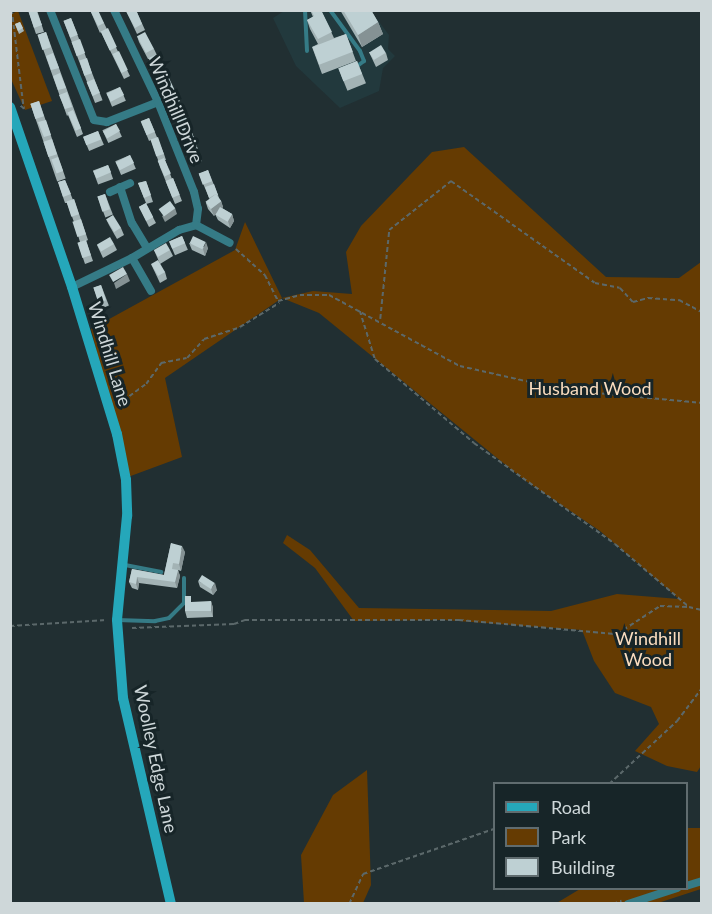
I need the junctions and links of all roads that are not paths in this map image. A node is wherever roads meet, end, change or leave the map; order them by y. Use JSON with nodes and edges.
{"nodes":[{"id":1,"x":50,"y":10,"type":"edge"},
{"id":2,"x":114,"y":10,"type":"edge"},
{"id":3,"x":305,"y":10,"type":"edge"},
{"id":4,"x":330,"y":10,"type":"edge"},
{"id":5,"x":307,"y":51,"type":"dead end"},
{"id":6,"x":346,"y":71,"type":"edge"},
{"id":7,"x":158,"y":102,"type":"junction"},
{"id":8,"x":14,"y":106,"type":"edge"},
{"id":9,"x":130,"y":183,"type":"dead end"},
{"id":10,"x":120,"y":188,"type":"junction"},
{"id":11,"x":110,"y":192,"type":"dead end"},
{"id":12,"x":196,"y":225,"type":"junction"},
{"id":13,"x":230,"y":243,"type":"road end"},
{"id":14,"x":147,"y":248,"type":"junction"},
{"id":15,"x":132,"y":258,"type":"junction"},
{"id":16,"x":72,"y":287,"type":"junction"},
{"id":17,"x":151,"y":291,"type":"dead end"},
{"id":18,"x":122,"y":564,"type":"junction"},
{"id":19,"x":161,"y":572,"type":"edge"},
{"id":20,"x":184,"y":578,"type":"dead end"},
{"id":21,"x":117,"y":620,"type":"junction"},
{"id":22,"x":670,"y":890,"type":"edge"},
{"id":23,"x":171,"y":903,"type":"edge"},
{"id":24,"x":628,"y":903,"type":"edge"}],
"edges":[{"from":1,"to":7,"type":"street"},
{"from":2,"to":7,"type":"street","name":"Windhill Drive"},
{"from":3,"to":5,"type":"lane"},
{"from":4,"to":6,"type":"lane"},
{"from":7,"to":12,"type":"street","name":"Windhill Drive"},
{"from":8,"to":16,"type":"street","name":"Windhill Lane"},
{"from":9,"to":10,"type":"street"},
{"from":10,"to":11,"type":"street"},
{"from":10,"to":14,"type":"street"},
{"from":12,"to":13,"type":"street"},
{"from":12,"to":14,"type":"street"},
{"from":14,"to":15,"type":"street"},
{"from":15,"to":16,"type":"street"},
{"from":15,"to":17,"type":"street"},
{"from":16,"to":18,"type":"street","name":"Windhill Lane"},
{"from":18,"to":19,"type":"lane"},
{"from":18,"to":21,"type":"street","name":"Windhill Lane"},
{"from":20,"to":21,"type":"lane"},
{"from":21,"to":23,"type":"street","name":"Woolley Edge Lane"},
{"from":22,"to":24,"type":"street"}]}
